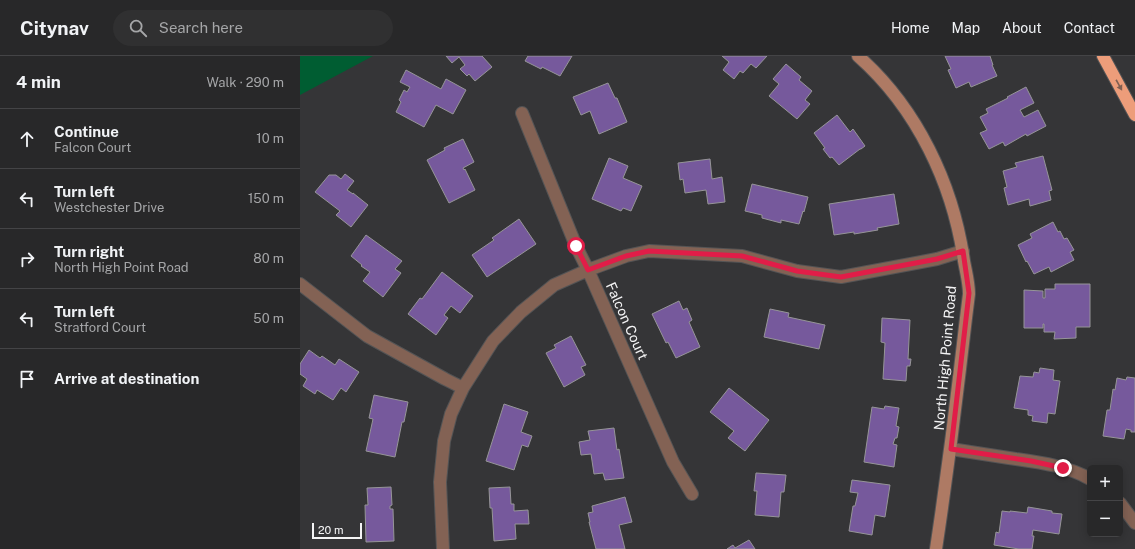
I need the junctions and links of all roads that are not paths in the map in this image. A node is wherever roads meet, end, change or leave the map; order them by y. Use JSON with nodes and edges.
{"nodes":[{"id":1,"x":858,"y":56,"type":"edge"},
{"id":2,"x":1103,"y":56,"type":"edge"},
{"id":3,"x":522,"y":113,"type":"dead end"},
{"id":4,"x":1135,"y":115,"type":"edge"},
{"id":5,"x":963,"y":251,"type":"junction"},
{"id":6,"x":588,"y":270,"type":"junction"},
{"id":7,"x":300,"y":284,"type":"edge"},
{"id":8,"x":463,"y":388,"type":"junction"},
{"id":9,"x":951,"y":449,"type":"junction"},
{"id":10,"x":1087,"y":478,"type":"edge"},
{"id":11,"x":692,"y":494,"type":"dead end"},
{"id":12,"x":1123,"y":507,"type":"edge"},
{"id":13,"x":1135,"y":523,"type":"edge"},
{"id":14,"x":443,"y":549,"type":"edge"},
{"id":15,"x":936,"y":549,"type":"edge"}],
"edges":[{"from":1,"to":5,"type":"street","name":"North High Point Road"},
{"from":2,"to":4,"type":"highway","one_way":true},
{"from":3,"to":6,"type":"street","name":"Falcon Court"},
{"from":5,"to":6,"type":"street"},
{"from":5,"to":9,"type":"street","name":"North High Point Road"},
{"from":6,"to":8,"type":"street"},
{"from":6,"to":11,"type":"street","name":"Falcon Court"},
{"from":7,"to":8,"type":"street"},
{"from":8,"to":14,"type":"street"},
{"from":9,"to":10,"type":"street"},
{"from":9,"to":15,"type":"street","name":"North High Point Road"},
{"from":12,"to":13,"type":"street"}]}
